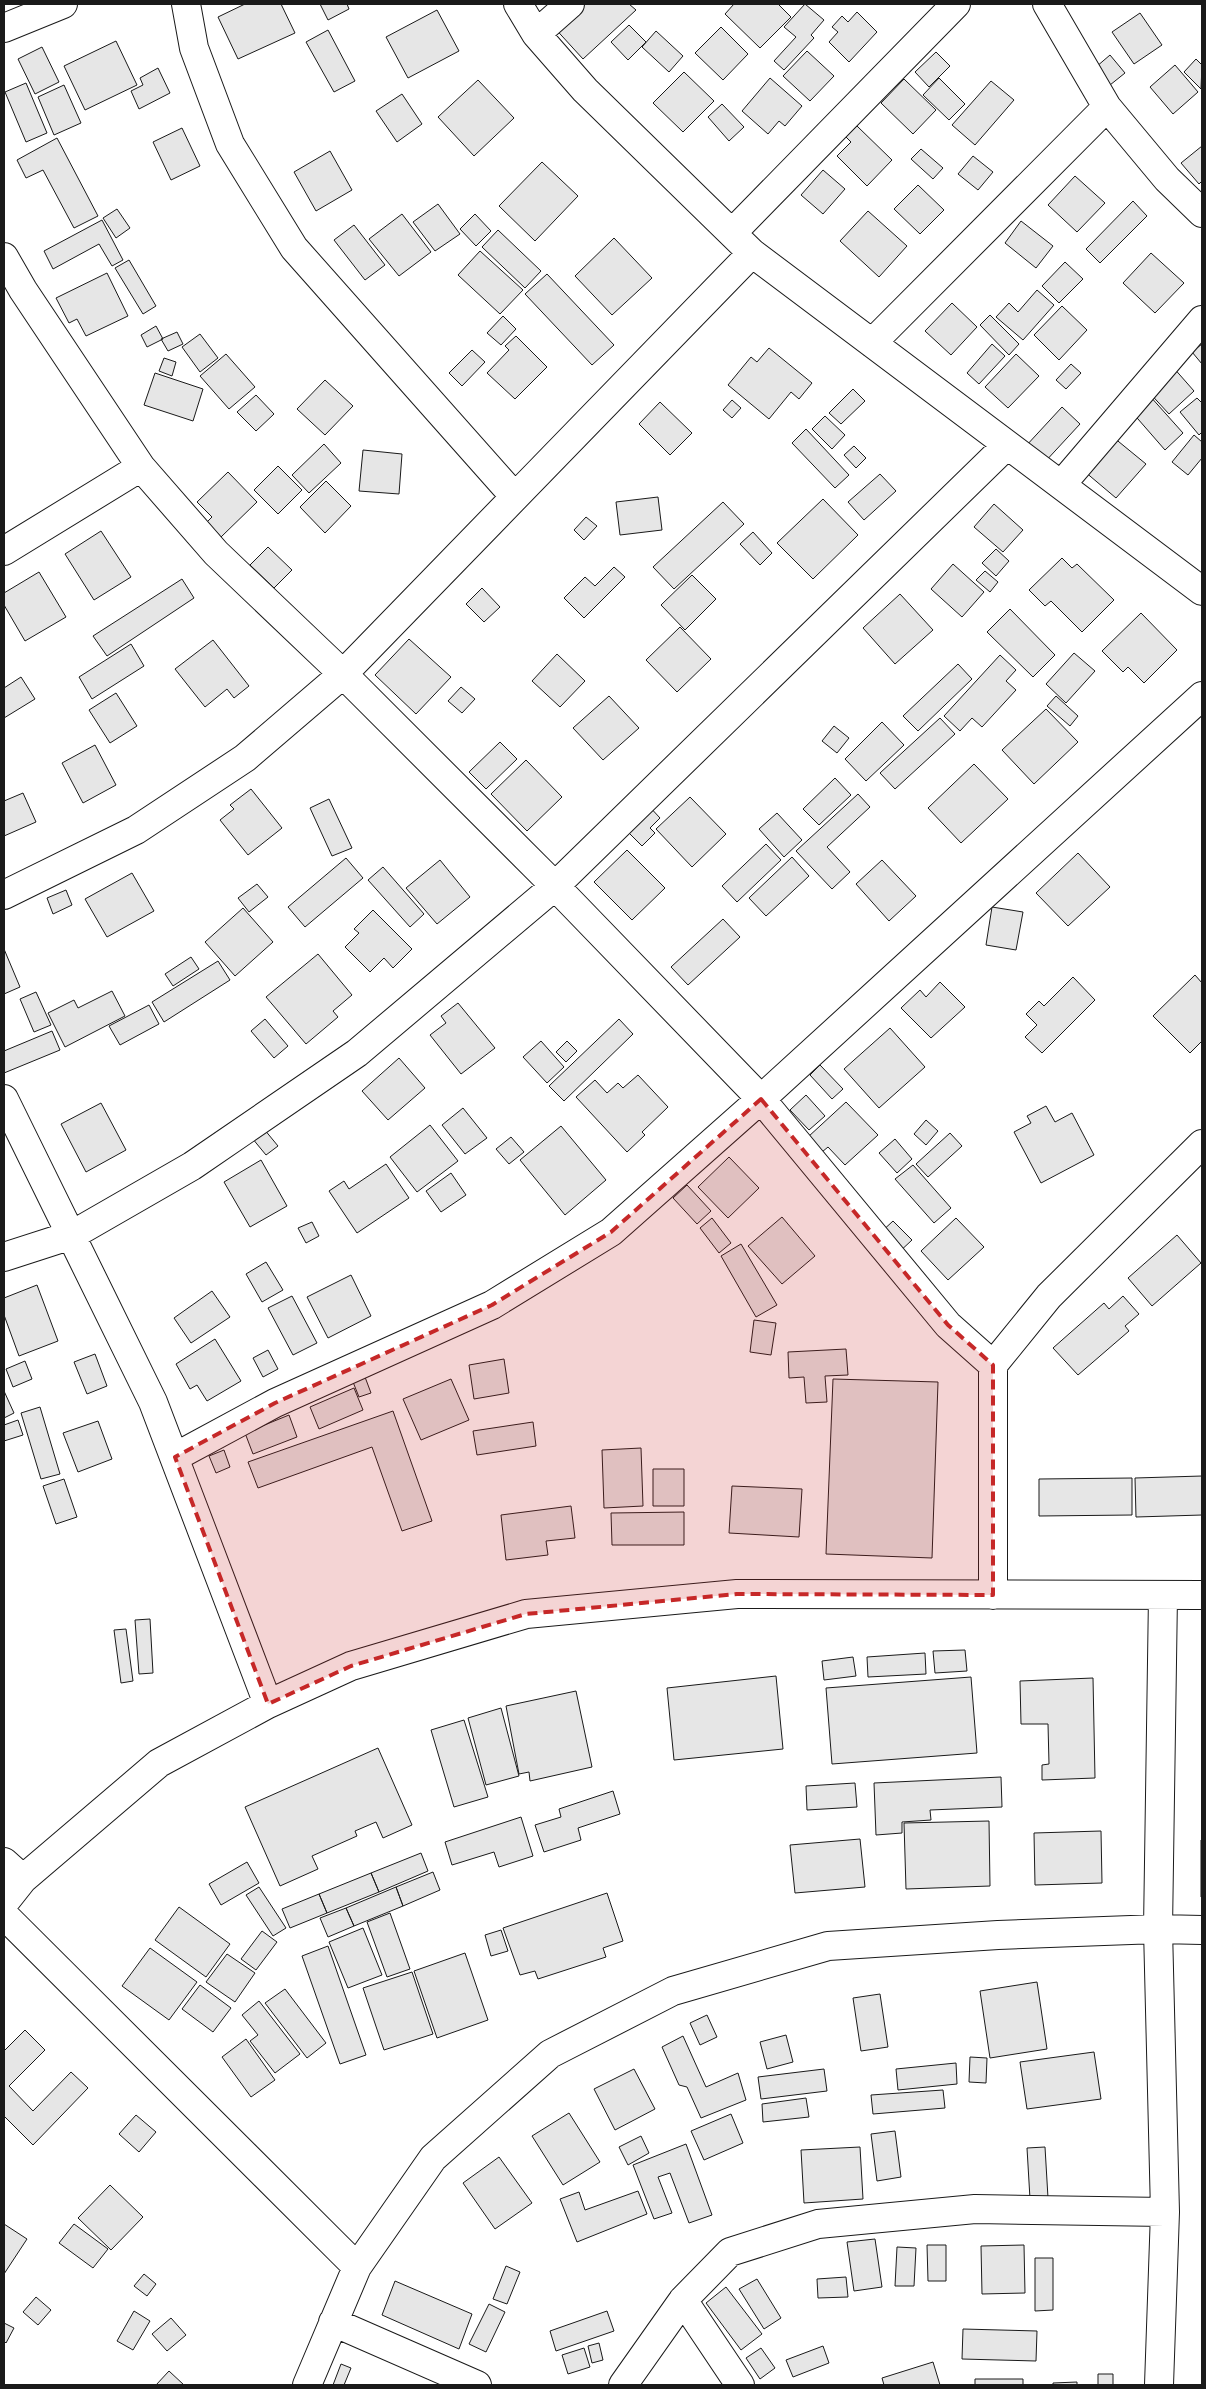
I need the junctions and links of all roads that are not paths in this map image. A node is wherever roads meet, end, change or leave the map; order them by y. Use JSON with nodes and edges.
{"nodes":[{"id":1,"x":63,"y":4,"type":"edge"},
{"id":2,"x":186,"y":4,"type":"edge"},
{"id":3,"x":518,"y":4,"type":"edge"},
{"id":4,"x":570,"y":4,"type":"edge"},
{"id":5,"x":956,"y":4,"type":"edge"},
{"id":6,"x":1047,"y":4,"type":"edge"},
{"id":7,"x":4,"y":28,"type":"edge"},
{"id":8,"x":536,"y":34,"type":"junction"},
{"id":9,"x":1107,"y":107,"type":"junction"},
{"id":10,"x":1202,"y":213,"type":"edge"},
{"id":11,"x":732,"y":233,"type":"junction"},
{"id":12,"x":752,"y":253,"type":"junction"},
{"id":13,"x":4,"y":257,"type":"edge"},
{"id":14,"x":14,"y":296,"type":"edge"},
{"id":15,"x":1202,"y":320,"type":"edge"},
{"id":16,"x":872,"y":343,"type":"junction"},
{"id":17,"x":1007,"y":445,"type":"junction"},
{"id":18,"x":141,"y":467,"type":"junction"},
{"id":19,"x":1061,"y":485,"type":"junction"},
{"id":20,"x":515,"y":497,"type":"junction"},
{"id":21,"x":4,"y":551,"type":"edge"},
{"id":22,"x":1202,"y":591,"type":"edge"},
{"id":23,"x":343,"y":674,"type":"junction"},
{"id":24,"x":1202,"y":696,"type":"edge"},
{"id":25,"x":555,"y":886,"type":"junction"},
{"id":26,"x":4,"y":896,"type":"edge"},
{"id":27,"x":4,"y":1099,"type":"edge"},
{"id":28,"x":761,"y":1099,"type":"junction"},
{"id":29,"x":1202,"y":1144,"type":"edge"},
{"id":30,"x":72,"y":1234,"type":"junction"},
{"id":31,"x":4,"y":1257,"type":"edge"},
{"id":32,"x":993,"y":1364,"type":"junction"},
{"id":33,"x":175,"y":1457,"type":"junction"},
{"id":34,"x":993,"y":1595,"type":"junction"},
{"id":35,"x":1163,"y":1595,"type":"junction"},
{"id":36,"x":1202,"y":1595,"type":"edge"},
{"id":37,"x":268,"y":1704,"type":"junction"},
{"id":38,"x":14,"y":1871,"type":"edge"},
{"id":39,"x":4,"y":1903,"type":"edge"},
{"id":40,"x":4,"y":1915,"type":"edge"},
{"id":41,"x":1158,"y":1929,"type":"junction"},
{"id":42,"x":1202,"y":1930,"type":"edge"},
{"id":43,"x":1165,"y":2212,"type":"junction"},
{"id":44,"x":357,"y":2267,"type":"junction"},
{"id":45,"x":683,"y":2300,"type":"junction"},
{"id":46,"x":332,"y":2322,"type":"junction"},
{"id":47,"x":308,"y":2385,"type":"edge"},
{"id":48,"x":477,"y":2385,"type":"edge"},
{"id":49,"x":622,"y":2385,"type":"edge"},
{"id":50,"x":740,"y":2385,"type":"edge"},
{"id":51,"x":1159,"y":2385,"type":"edge"}],
"edges":[{"from":1,"to":7,"type":"street"},
{"from":2,"to":20,"type":"street"},
{"from":3,"to":8,"type":"street"},
{"from":4,"to":8,"type":"street"},
{"from":5,"to":11,"type":"street"},
{"from":6,"to":9,"type":"street"},
{"from":8,"to":11,"type":"street"},
{"from":9,"to":10,"type":"street"},
{"from":9,"to":16,"type":"street"},
{"from":11,"to":12,"type":"street"},
{"from":12,"to":16,"type":"street"},
{"from":12,"to":20,"type":"street"},
{"from":13,"to":14,"type":"street"},
{"from":14,"to":18,"type":"street"},
{"from":15,"to":19,"type":"street"},
{"from":16,"to":17,"type":"street"},
{"from":17,"to":19,"type":"street"},
{"from":17,"to":25,"type":"street"},
{"from":18,"to":21,"type":"street"},
{"from":18,"to":23,"type":"street"},
{"from":19,"to":22,"type":"street"},
{"from":20,"to":23,"type":"street"},
{"from":23,"to":25,"type":"street"},
{"from":23,"to":26,"type":"street"},
{"from":24,"to":28,"type":"street"},
{"from":25,"to":28,"type":"street"},
{"from":25,"to":30,"type":"street"},
{"from":27,"to":30,"type":"street"},
{"from":28,"to":32,"type":"street"},
{"from":28,"to":33,"type":"street"},
{"from":29,"to":32,"type":"street"},
{"from":30,"to":31,"type":"street"},
{"from":30,"to":33,"type":"street"},
{"from":32,"to":34,"type":"street"},
{"from":33,"to":37,"type":"street"},
{"from":34,"to":35,"type":"street"},
{"from":34,"to":37,"type":"street"},
{"from":35,"to":36,"type":"street"},
{"from":35,"to":41,"type":"street"},
{"from":37,"to":38,"type":"street"},
{"from":38,"to":39,"type":"street"},
{"from":40,"to":44,"type":"street"},
{"from":41,"to":42,"type":"street"},
{"from":41,"to":43,"type":"street"},
{"from":41,"to":44,"type":"street"},
{"from":43,"to":45,"type":"street"},
{"from":43,"to":51,"type":"street"},
{"from":44,"to":46,"type":"street"},
{"from":45,"to":49,"type":"street"},
{"from":45,"to":50,"type":"street"},
{"from":46,"to":47,"type":"street"},
{"from":46,"to":48,"type":"street"}]}
